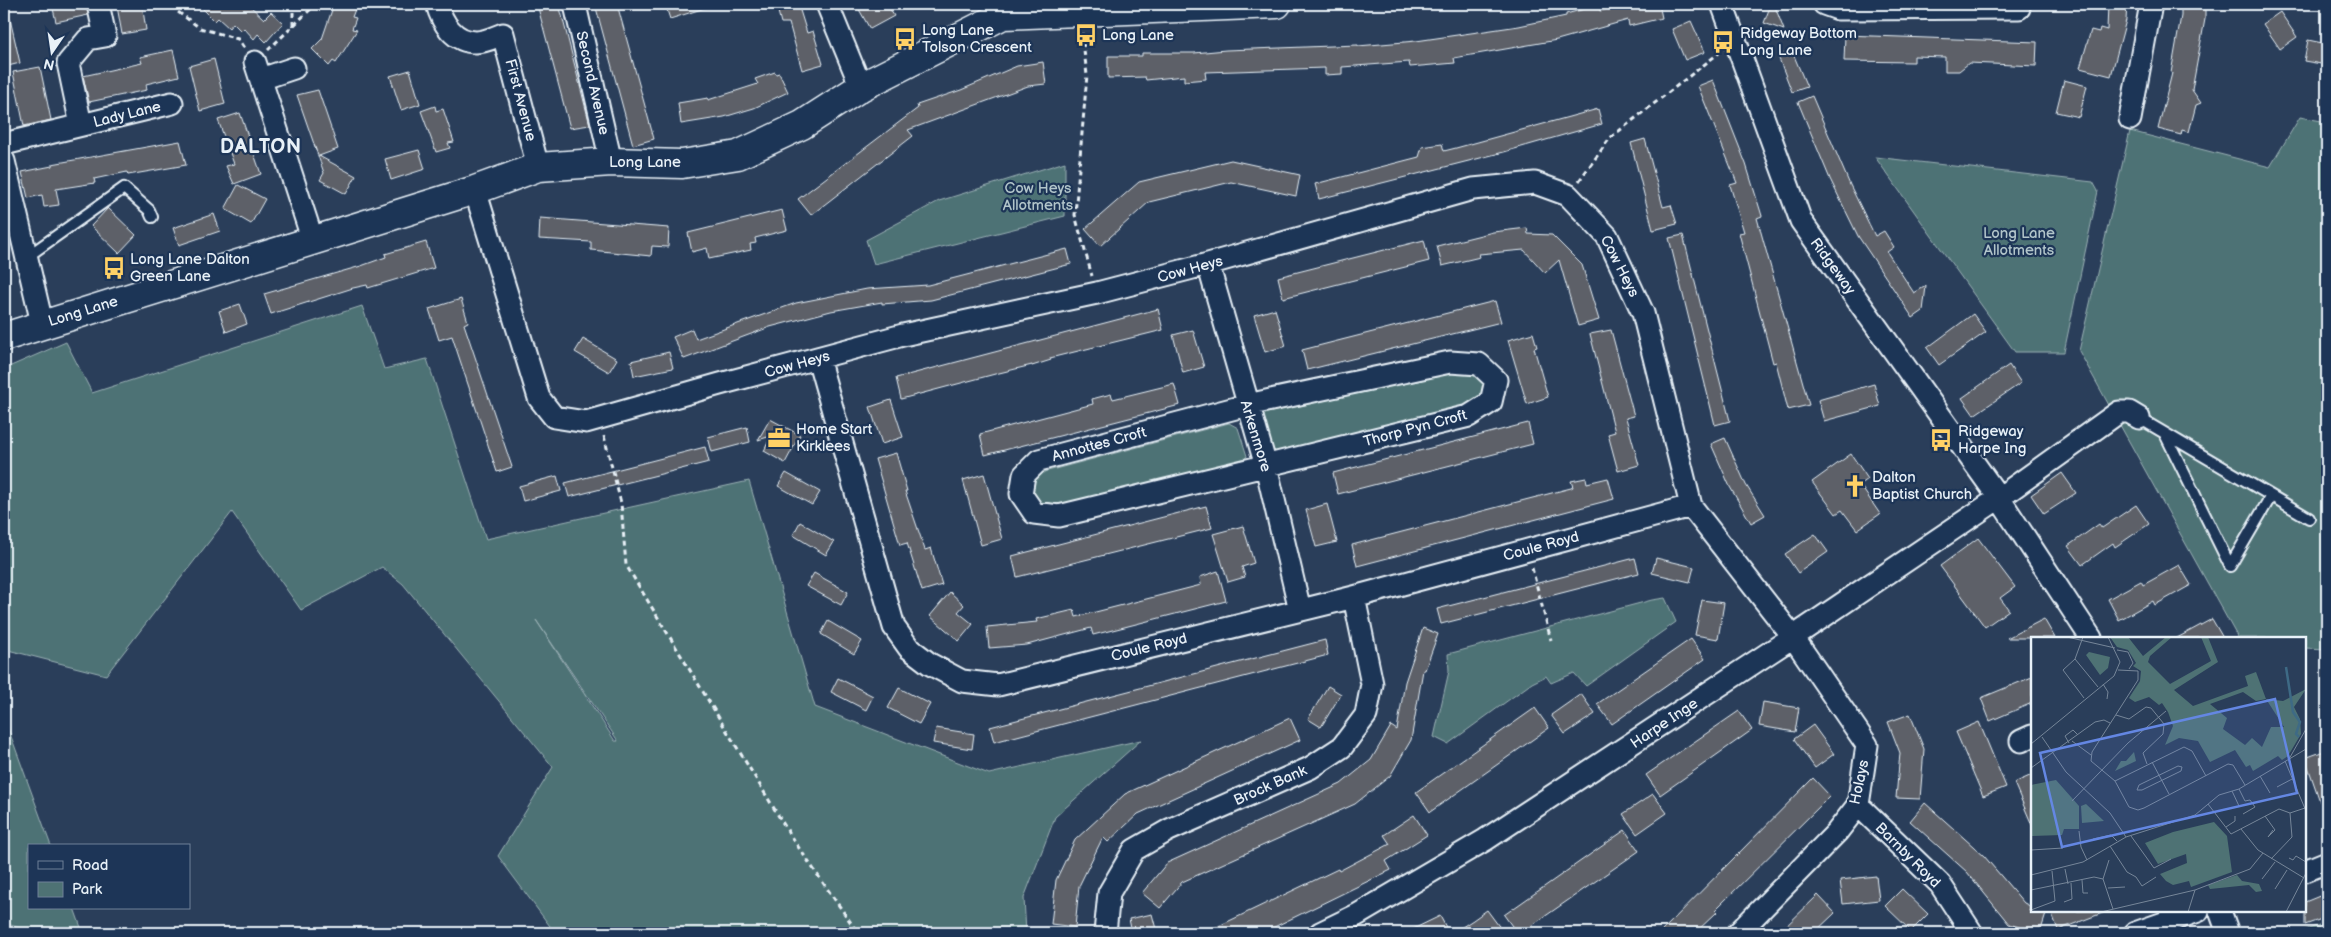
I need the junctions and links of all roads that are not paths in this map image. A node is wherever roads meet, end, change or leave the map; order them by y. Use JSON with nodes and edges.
{"nodes":[{"id":1,"x":98,"y":4,"type":"edge"},
{"id":2,"x":437,"y":4,"type":"edge"},
{"id":3,"x":827,"y":4,"type":"edge"},
{"id":4,"x":1277,"y":4,"type":"edge"},
{"id":5,"x":1722,"y":4,"type":"edge"},
{"id":6,"x":1824,"y":4,"type":"edge"},
{"id":7,"x":2151,"y":4,"type":"edge"},
{"id":8,"x":575,"y":5,"type":"dead end"},
{"id":9,"x":2019,"y":8,"type":"dead end"},
{"id":10,"x":294,"y":68,"type":"dead end"},
{"id":11,"x":861,"y":87,"type":"junction"},
{"id":12,"x":172,"y":103,"type":"dead end"},
{"id":13,"x":2130,"y":119,"type":"dead end"},
{"id":14,"x":81,"y":125,"type":"junction"},
{"id":15,"x":4,"y":144,"type":"edge"},
{"id":16,"x":4,"y":161,"type":"edge"},
{"id":17,"x":611,"y":162,"type":"junction"},
{"id":18,"x":538,"y":166,"type":"junction"},
{"id":19,"x":475,"y":190,"type":"junction"},
{"id":20,"x":152,"y":217,"type":"dead end"},
{"id":21,"x":313,"y":241,"type":"junction"},
{"id":22,"x":28,"y":256,"type":"junction"},
{"id":23,"x":1208,"y":264,"type":"junction"},
{"id":24,"x":42,"y":323,"type":"junction"},
{"id":25,"x":4,"y":337,"type":"edge"},
{"id":26,"x":818,"y":358,"type":"junction"},
{"id":27,"x":1247,"y":405,"type":"junction"},
{"id":28,"x":2139,"y":418,"type":"joint"},
{"id":29,"x":2165,"y":434,"type":"junction"},
{"id":30,"x":1266,"y":466,"type":"junction"},
{"id":31,"x":2271,"y":496,"type":"junction"},
{"id":32,"x":1999,"y":498,"type":"junction"},
{"id":33,"x":1691,"y":506,"type":"junction"},
{"id":34,"x":2309,"y":518,"type":"dead end"},
{"id":35,"x":1354,"y":597,"type":"junction"},
{"id":36,"x":1300,"y":610,"type":"junction"},
{"id":37,"x":1793,"y":637,"type":"junction"},
{"id":38,"x":2090,"y":637,"type":"edge"},
{"id":39,"x":1858,"y":805,"type":"junction"},
{"id":40,"x":2327,"y":862,"type":"edge"},
{"id":41,"x":2306,"y":871,"type":"edge"},
{"id":42,"x":2195,"y":912,"type":"edge"},
{"id":43,"x":2220,"y":912,"type":"edge"},
{"id":44,"x":1105,"y":933,"type":"edge"},
{"id":45,"x":1320,"y":933,"type":"edge"},
{"id":46,"x":1738,"y":933,"type":"edge"},
{"id":47,"x":1972,"y":933,"type":"edge"},
{"id":48,"x":2135,"y":933,"type":"edge"},
{"id":49,"x":2228,"y":933,"type":"edge"}],
"edges":[{"from":1,"to":14,"type":"street","name":"Lady Lane"},
{"from":2,"to":18,"type":"street","name":"First Avenue"},
{"from":3,"to":11,"type":"street"},
{"from":4,"to":11,"type":"street","name":"Long Lane"},
{"from":5,"to":32,"type":"street","name":"Ridgeway"},
{"from":6,"to":9,"type":"street"},
{"from":7,"to":13,"type":"street"},
{"from":8,"to":17,"type":"street","name":"Second Avenue"},
{"from":10,"to":21,"type":"street"},
{"from":11,"to":17,"type":"street","name":"Long Lane"},
{"from":12,"to":14,"type":"street","name":"Lady Lane"},
{"from":14,"to":15,"type":"street","name":"Lady Lane"},
{"from":16,"to":22,"type":"street"},
{"from":17,"to":18,"type":"street","name":"Long Lane"},
{"from":18,"to":19,"type":"street","name":"Long Lane"},
{"from":19,"to":21,"type":"street","name":"Long Lane"},
{"from":19,"to":26,"type":"street","name":"Cow Heys"},
{"from":20,"to":22,"type":"lane"},
{"from":21,"to":24,"type":"street","name":"Long Lane"},
{"from":22,"to":24,"type":"street"},
{"from":23,"to":26,"type":"street","name":"Cow Heys"},
{"from":23,"to":27,"type":"street","name":"Arkenmore"},
{"from":23,"to":33,"type":"street","name":"Cow Heys"},
{"from":24,"to":25,"type":"street","name":"Long Lane"},
{"from":26,"to":36,"type":"street","name":"Coule Royd"},
{"from":27,"to":30,"type":"street","name":"Arkenmore"},
{"from":27,"to":30,"type":"street","name":"Annottes Croft"},
{"from":27,"to":30,"type":"street","name":"Thorp Pyn Croft"},
{"from":28,"to":29,"type":"lane"},
{"from":28,"to":32,"type":"street"},
{"from":29,"to":31,"type":"lane"},
{"from":29,"to":31,"type":"lane"},
{"from":30,"to":36,"type":"street","name":"Arkenmore"},
{"from":31,"to":34,"type":"lane"},
{"from":32,"to":37,"type":"street","name":"Harpe Inge"},
{"from":32,"to":38,"type":"street","name":"Ridgeway"},
{"from":33,"to":35,"type":"street","name":"Coule Royd"},
{"from":33,"to":37,"type":"street","name":"Cow Heys"},
{"from":35,"to":36,"type":"street","name":"Coule Royd"},
{"from":35,"to":44,"type":"street","name":"Brock Bank"},
{"from":37,"to":39,"type":"street","name":"Holays"},
{"from":37,"to":45,"type":"street","name":"Harpe Inge"},
{"from":39,"to":46,"type":"street","name":"Holays"},
{"from":39,"to":47,"type":"street","name":"Barnby Royd"},
{"from":40,"to":41,"type":"street"},
{"from":42,"to":48,"type":"street"},
{"from":43,"to":49,"type":"street"}]}
